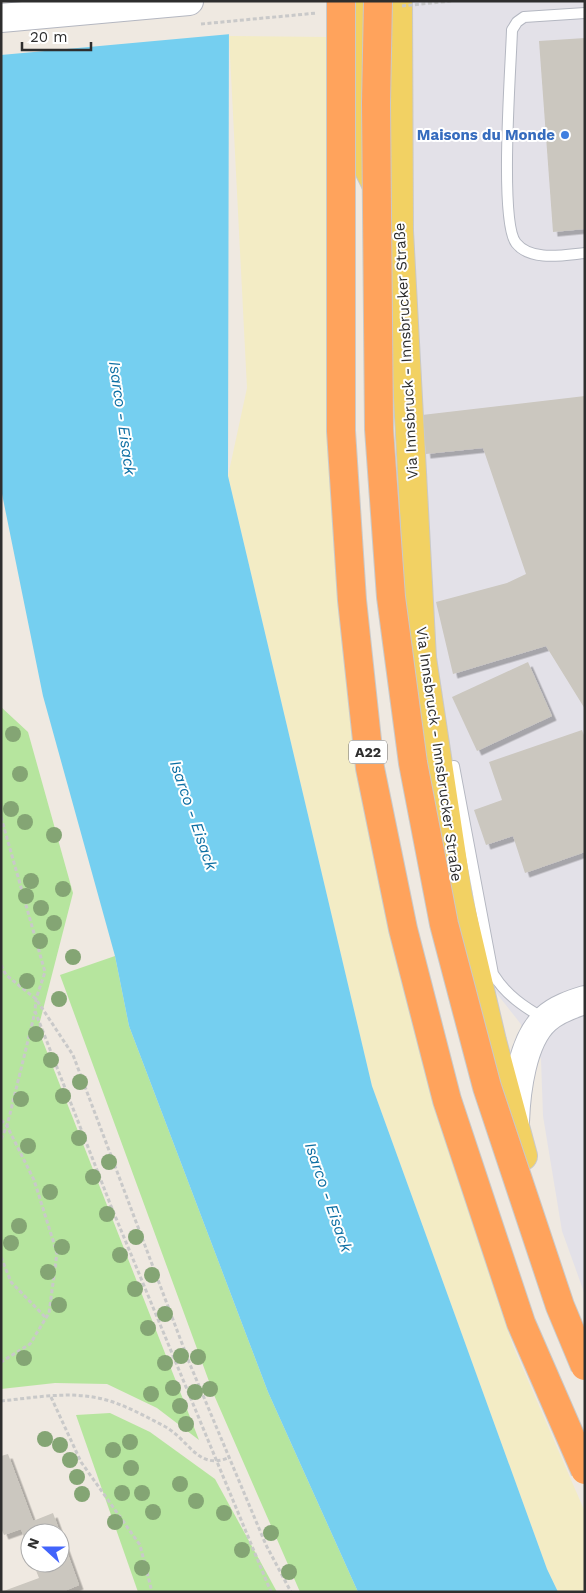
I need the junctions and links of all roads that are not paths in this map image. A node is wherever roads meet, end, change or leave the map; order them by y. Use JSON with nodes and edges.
{"nodes":[{"id":1,"x":189,"y":1,"type":"edge"},
{"id":2,"x":390,"y":3,"type":"edge"},
{"id":3,"x":351,"y":7,"type":"edge"},
{"id":4,"x":585,"y":13,"type":"edge"},
{"id":5,"x":1,"y":18,"type":"edge"},
{"id":6,"x":398,"y":231,"type":"junction"},
{"id":7,"x":585,"y":253,"type":"edge"},
{"id":8,"x":454,"y":766,"type":"dead end"},
{"id":9,"x":585,"y":1000,"type":"edge"},
{"id":10,"x":546,"y":1019,"type":"junction"},
{"id":11,"x":515,"y":1129,"type":"junction"},
{"id":12,"x":585,"y":1340,"type":"edge"},
{"id":13,"x":585,"y":1366,"type":"edge"},
{"id":14,"x":585,"y":1470,"type":"edge"}],
"edges":[{"from":1,"to":5,"type":"street"},
{"from":2,"to":6,"type":"main road","name":"Via Innsbruck - Innsbrucker Straße"},
{"from":2,"to":13,"type":"highway","bridge":true},
{"from":3,"to":6,"type":"main road"},
{"from":3,"to":14,"type":"highway","number":"A22","bridge":true},
{"from":4,"to":7,"type":"lane"},
{"from":6,"to":11,"type":"main road","name":"Via Innsbruck - Innsbrucker Straße"},
{"from":8,"to":10,"type":"lane"},
{"from":9,"to":10,"type":"street"},
{"from":10,"to":11,"type":"street"},
{"from":11,"to":12,"type":"main road","name":"Via Innsbruck - Innsbrucker Straße"}]}
